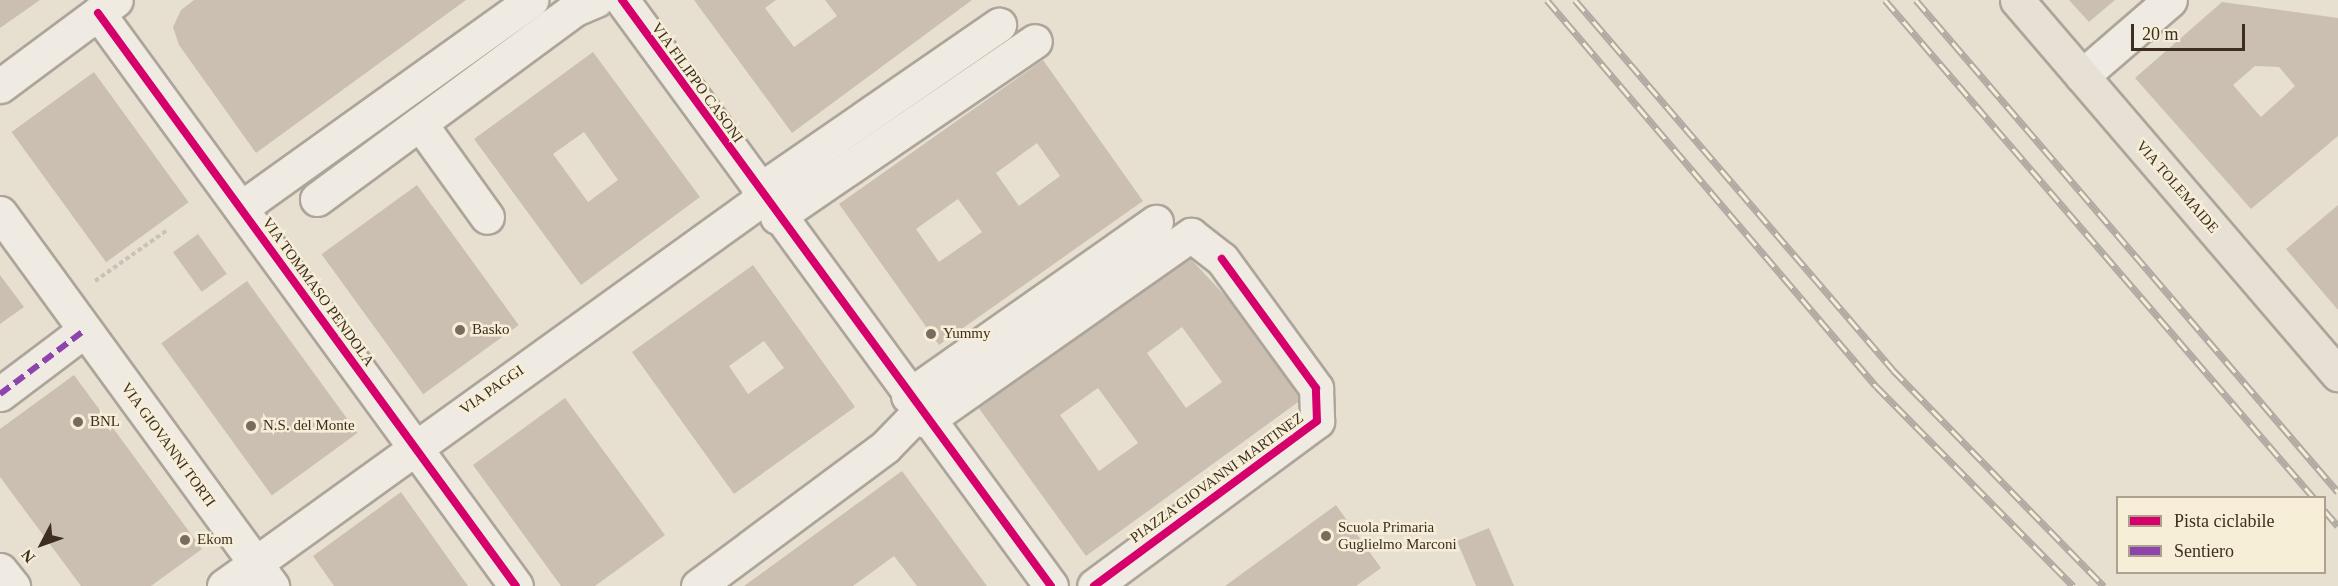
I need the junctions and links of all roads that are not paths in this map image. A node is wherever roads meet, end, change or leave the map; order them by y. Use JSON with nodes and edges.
{"nodes":[{"id":1,"x":531,"y":0,"type":"edge"},
{"id":2,"x":596,"y":0,"type":"edge"},
{"id":3,"x":622,"y":0,"type":"edge"},
{"id":4,"x":2017,"y":0,"type":"edge"},
{"id":5,"x":2170,"y":0,"type":"edge"},
{"id":6,"x":107,"y":7,"type":"edge"},
{"id":7,"x":999,"y":25,"type":"dead end"},
{"id":8,"x":1035,"y":41,"type":"dead end"},
{"id":9,"x":2082,"y":76,"type":"junction"},
{"id":10,"x":0,"y":86,"type":"edge"},
{"id":11,"x":421,"y":125,"type":"junction"},
{"id":12,"x":317,"y":199,"type":"dead end"},
{"id":13,"x":766,"y":202,"type":"junction"},
{"id":14,"x":241,"y":208,"type":"junction"},
{"id":15,"x":0,"y":213,"type":"edge"},
{"id":16,"x":488,"y":217,"type":"dead end"},
{"id":17,"x":1156,"y":222,"type":"dead end"},
{"id":18,"x":85,"y":330,"type":"junction"},
{"id":19,"x":2338,"y":374,"type":"edge"},
{"id":20,"x":0,"y":394,"type":"edge"},
{"id":21,"x":918,"y":410,"type":"junction"},
{"id":22,"x":414,"y":446,"type":"junction"},
{"id":23,"x":0,"y":570,"type":"edge"},
{"id":24,"x":264,"y":575,"type":"edge"},
{"id":25,"x":13,"y":586,"type":"edge"},
{"id":26,"x":224,"y":586,"type":"edge"},
{"id":27,"x":516,"y":586,"type":"edge"},
{"id":28,"x":698,"y":586,"type":"edge"},
{"id":29,"x":1051,"y":586,"type":"edge"},
{"id":30,"x":1094,"y":586,"type":"edge"}],
"edges":[{"from":1,"to":14,"type":"street"},
{"from":2,"to":11,"type":"street"},
{"from":3,"to":13,"type":"street","name":"VIA FILIPPO CASONI"},
{"from":4,"to":9,"type":"main road","name":"VIA TOLEMAIDE"},
{"from":5,"to":9,"type":"street"},
{"from":6,"to":10,"type":"street"},
{"from":6,"to":14,"type":"street","name":"VIA TOMMASO PENDOLA"},
{"from":7,"to":13,"type":"street"},
{"from":8,"to":13,"type":"street"},
{"from":9,"to":19,"type":"main road","name":"VIA TOLEMAIDE"},
{"from":11,"to":12,"type":"street"},
{"from":11,"to":16,"type":"street"},
{"from":13,"to":21,"type":"street","name":"VIA FILIPPO CASONI"},
{"from":13,"to":22,"type":"street","name":"VIA PAGGI"},
{"from":14,"to":22,"type":"street","name":"VIA TOMMASO PENDOLA"},
{"from":15,"to":18,"type":"street","name":"VIA GIOVANNI TORTI"},
{"from":17,"to":21,"type":"street"},
{"from":18,"to":20,"type":"street"},
{"from":18,"to":24,"type":"street","name":"VIA GIOVANNI TORTI"},
{"from":21,"to":28,"type":"street"},
{"from":21,"to":29,"type":"street","name":"VIA FILIPPO CASONI"},
{"from":21,"to":30,"type":"street","name":"PIAZZA GIOVANNI MARTINEZ"},
{"from":22,"to":24,"type":"street","name":"VIA PAGGI"},
{"from":22,"to":27,"type":"street","name":"VIA TOMMASO PENDOLA"},
{"from":23,"to":25,"type":"street"},
{"from":24,"to":26,"type":"street","name":"VIA PAGGI"}]}
